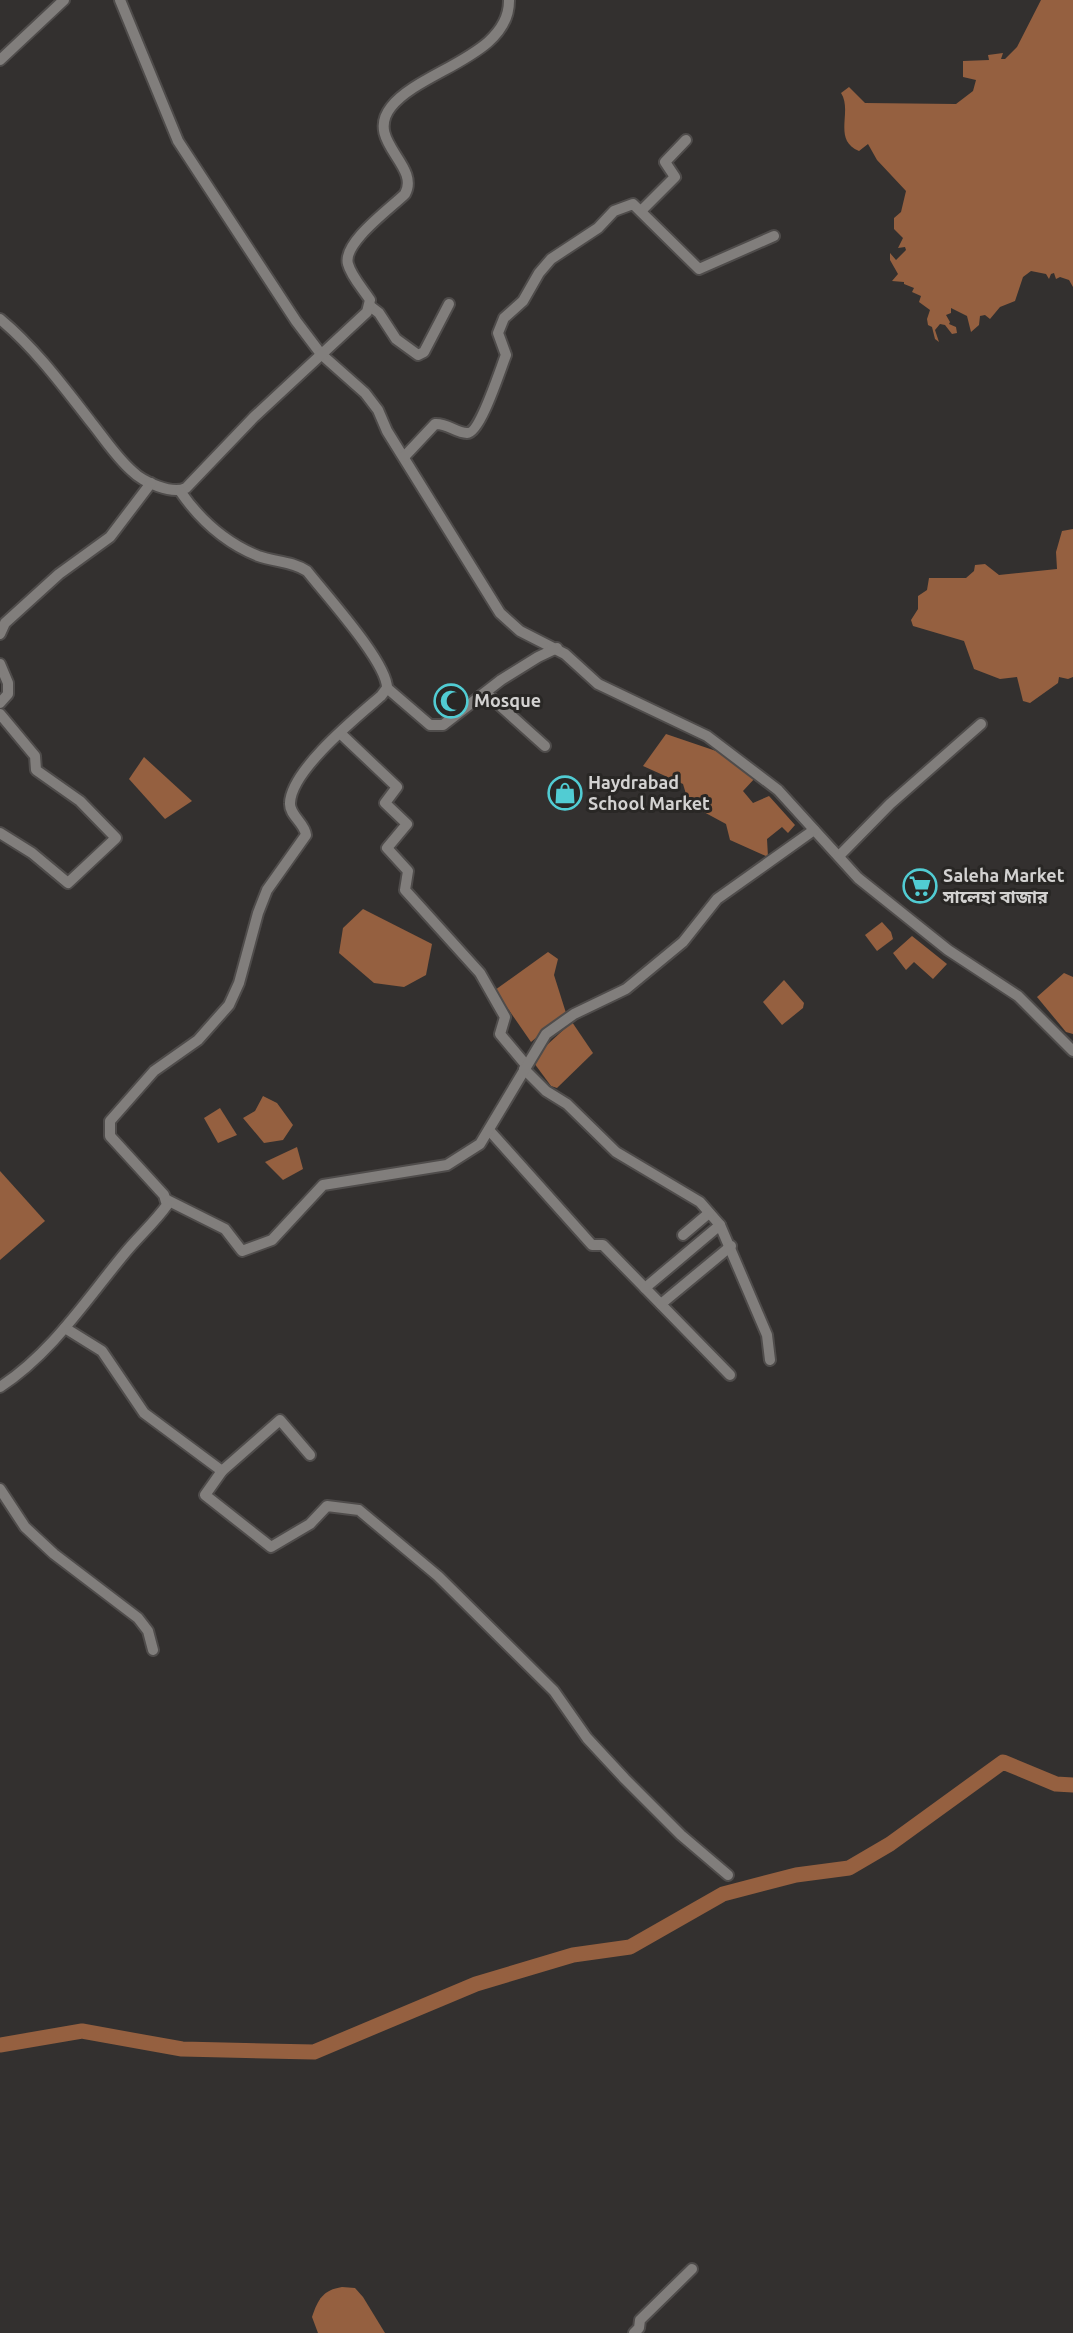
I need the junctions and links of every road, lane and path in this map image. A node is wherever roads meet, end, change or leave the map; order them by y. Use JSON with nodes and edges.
{"nodes":[{"id":1,"x":64,"y":0,"type":"edge"},
{"id":2,"x":120,"y":0,"type":"edge"},
{"id":3,"x":509,"y":0,"type":"edge"},
{"id":4,"x":0,"y":60,"type":"edge"},
{"id":5,"x":686,"y":140,"type":"dead end"},
{"id":6,"x":641,"y":211,"type":"junction"},
{"id":7,"x":774,"y":236,"type":"dead end"},
{"id":8,"x":449,"y":304,"type":"dead end"},
{"id":9,"x":370,"y":306,"type":"junction"},
{"id":10,"x":0,"y":319,"type":"edge"},
{"id":11,"x":321,"y":354,"type":"junction"},
{"id":12,"x":404,"y":457,"type":"junction"},
{"id":13,"x":151,"y":483,"type":"junction"},
{"id":14,"x":180,"y":491,"type":"junction"},
{"id":15,"x":0,"y":634,"type":"edge"},
{"id":16,"x":556,"y":648,"type":"junction"},
{"id":17,"x":0,"y":664,"type":"edge"},
{"id":18,"x":387,"y":688,"type":"junction"},
{"id":19,"x":486,"y":693,"type":"junction"},
{"id":20,"x":0,"y":702,"type":"edge"},
{"id":21,"x":0,"y":714,"type":"edge"},
{"id":22,"x":981,"y":724,"type":"dead end"},
{"id":23,"x":340,"y":733,"type":"junction"},
{"id":24,"x":545,"y":746,"type":"dead end"},
{"id":25,"x":814,"y":830,"type":"junction"},
{"id":26,"x":0,"y":833,"type":"edge"},
{"id":27,"x":839,"y":856,"type":"junction"},
{"id":28,"x":1073,"y":1051,"type":"edge"},
{"id":29,"x":525,"y":1067,"type":"junction"},
{"id":30,"x":489,"y":1130,"type":"junction"},
{"id":31,"x":167,"y":1200,"type":"junction"},
{"id":32,"x":710,"y":1213,"type":"junction"},
{"id":33,"x":720,"y":1225,"type":"junction"},
{"id":34,"x":683,"y":1235,"type":"dead end"},
{"id":35,"x":731,"y":1246,"type":"junction"},
{"id":36,"x":645,"y":1288,"type":"junction"},
{"id":37,"x":661,"y":1304,"type":"junction"},
{"id":38,"x":65,"y":1328,"type":"junction"},
{"id":39,"x":770,"y":1360,"type":"dead end"},
{"id":40,"x":730,"y":1375,"type":"dead end"},
{"id":41,"x":0,"y":1387,"type":"edge"},
{"id":42,"x":310,"y":1455,"type":"dead end"},
{"id":43,"x":222,"y":1472,"type":"junction"},
{"id":44,"x":0,"y":1489,"type":"edge"},
{"id":45,"x":153,"y":1650,"type":"dead end"},
{"id":46,"x":729,"y":1875,"type":"dead end"},
{"id":47,"x":692,"y":2269,"type":"dead end"},
{"id":48,"x":634,"y":2333,"type":"edge"}],
"edges":[{"from":1,"to":4,"type":"street"},
{"from":2,"to":11,"type":"street"},
{"from":3,"to":9,"type":"street"},
{"from":5,"to":6,"type":"street"},
{"from":6,"to":7,"type":"street"},
{"from":6,"to":12,"type":"street"},
{"from":8,"to":9,"type":"street"},
{"from":9,"to":11,"type":"street"},
{"from":10,"to":13,"type":"street"},
{"from":11,"to":12,"type":"street"},
{"from":11,"to":14,"type":"street"},
{"from":12,"to":16,"type":"street"},
{"from":13,"to":14,"type":"street"},
{"from":13,"to":15,"type":"street"},
{"from":14,"to":18,"type":"street"},
{"from":16,"to":19,"type":"street"},
{"from":16,"to":25,"type":"street"},
{"from":17,"to":20,"type":"street"},
{"from":18,"to":19,"type":"street"},
{"from":18,"to":23,"type":"street"},
{"from":19,"to":24,"type":"street"},
{"from":21,"to":26,"type":"street"},
{"from":22,"to":27,"type":"street"},
{"from":23,"to":29,"type":"street"},
{"from":23,"to":31,"type":"street"},
{"from":25,"to":27,"type":"street"},
{"from":25,"to":29,"type":"street"},
{"from":27,"to":28,"type":"street"},
{"from":29,"to":30,"type":"street"},
{"from":29,"to":32,"type":"street"},
{"from":30,"to":31,"type":"street"},
{"from":30,"to":36,"type":"street"},
{"from":31,"to":38,"type":"street"},
{"from":32,"to":33,"type":"street"},
{"from":32,"to":34,"type":"street"},
{"from":33,"to":35,"type":"street"},
{"from":33,"to":36,"type":"street"},
{"from":35,"to":37,"type":"street"},
{"from":35,"to":39,"type":"street"},
{"from":36,"to":37,"type":"street"},
{"from":37,"to":40,"type":"street"},
{"from":38,"to":41,"type":"street"},
{"from":38,"to":43,"type":"street"},
{"from":42,"to":43,"type":"street"},
{"from":43,"to":46,"type":"street"},
{"from":44,"to":45,"type":"street"},
{"from":47,"to":48,"type":"street"}]}
